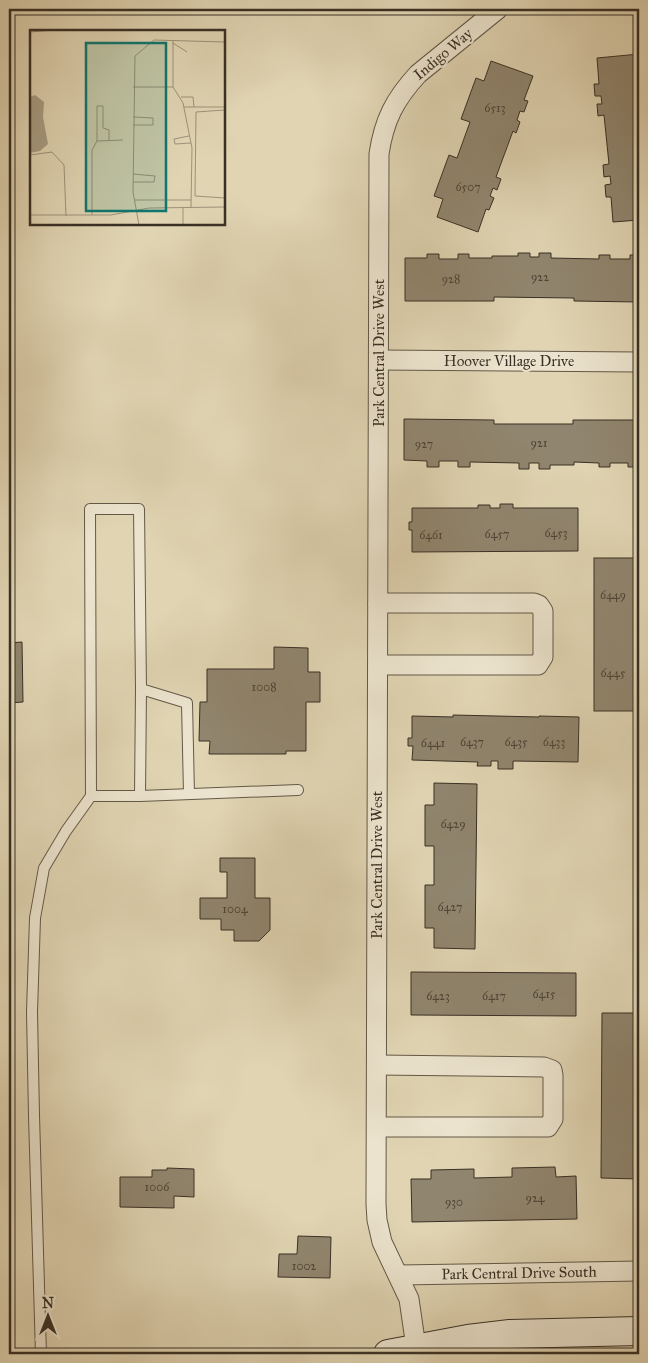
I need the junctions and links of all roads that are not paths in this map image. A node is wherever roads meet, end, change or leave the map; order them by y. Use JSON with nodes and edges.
{"nodes":[{"id":1,"x":498,"y":9,"type":"edge"},
{"id":2,"x":394,"y":105,"type":"joint"},
{"id":3,"x":379,"y":360,"type":"junction"},
{"id":4,"x":639,"y":362,"type":"edge"},
{"id":5,"x":378,"y":603,"type":"junction"},
{"id":6,"x":378,"y":664,"type":"junction"},
{"id":7,"x":140,"y":689,"type":"junction"},
{"id":8,"x":298,"y":790,"type":"dead end"},
{"id":9,"x":189,"y":794,"type":"junction"},
{"id":10,"x":91,"y":796,"type":"junction"},
{"id":11,"x":140,"y":796,"type":"junction"},
{"id":12,"x":377,"y":1065,"type":"junction"},
{"id":13,"x":377,"y":1126,"type":"junction"},
{"id":14,"x":639,"y":1271,"type":"edge"},
{"id":15,"x":399,"y":1275,"type":"junction"},
{"id":16,"x":639,"y":1331,"type":"edge"},
{"id":17,"x":417,"y":1351,"type":"edge"},
{"id":18,"x":41,"y":1354,"type":"edge"},
{"id":19,"x":388,"y":1354,"type":"edge"}],
"edges":[{"from":1,"to":2,"type":"street","name":"Indigo Way"},
{"from":2,"to":3,"type":"street","name":"Park Central Drive West"},
{"from":3,"to":4,"type":"street","name":"Hoover Village Drive"},
{"from":3,"to":5,"type":"street","name":"Park Central Drive West"},
{"from":5,"to":6,"type":"street","name":"Park Central Drive West"},
{"from":5,"to":6,"type":"street"},
{"from":6,"to":12,"type":"street","name":"Park Central Drive West"},
{"from":7,"to":9,"type":"lane"},
{"from":7,"to":10,"type":"lane"},
{"from":7,"to":11,"type":"lane"},
{"from":8,"to":9,"type":"lane"},
{"from":9,"to":11,"type":"lane"},
{"from":10,"to":11,"type":"lane"},
{"from":10,"to":18,"type":"lane"},
{"from":12,"to":13,"type":"street","name":"Park Central Drive West"},
{"from":12,"to":13,"type":"street"},
{"from":13,"to":15,"type":"street","name":"Park Central Drive West"},
{"from":14,"to":15,"type":"street","name":"Park Central Drive South"},
{"from":15,"to":17,"type":"street","name":"Park Central Drive West"},
{"from":16,"to":17,"type":"street"},
{"from":17,"to":19,"type":"street"}]}
